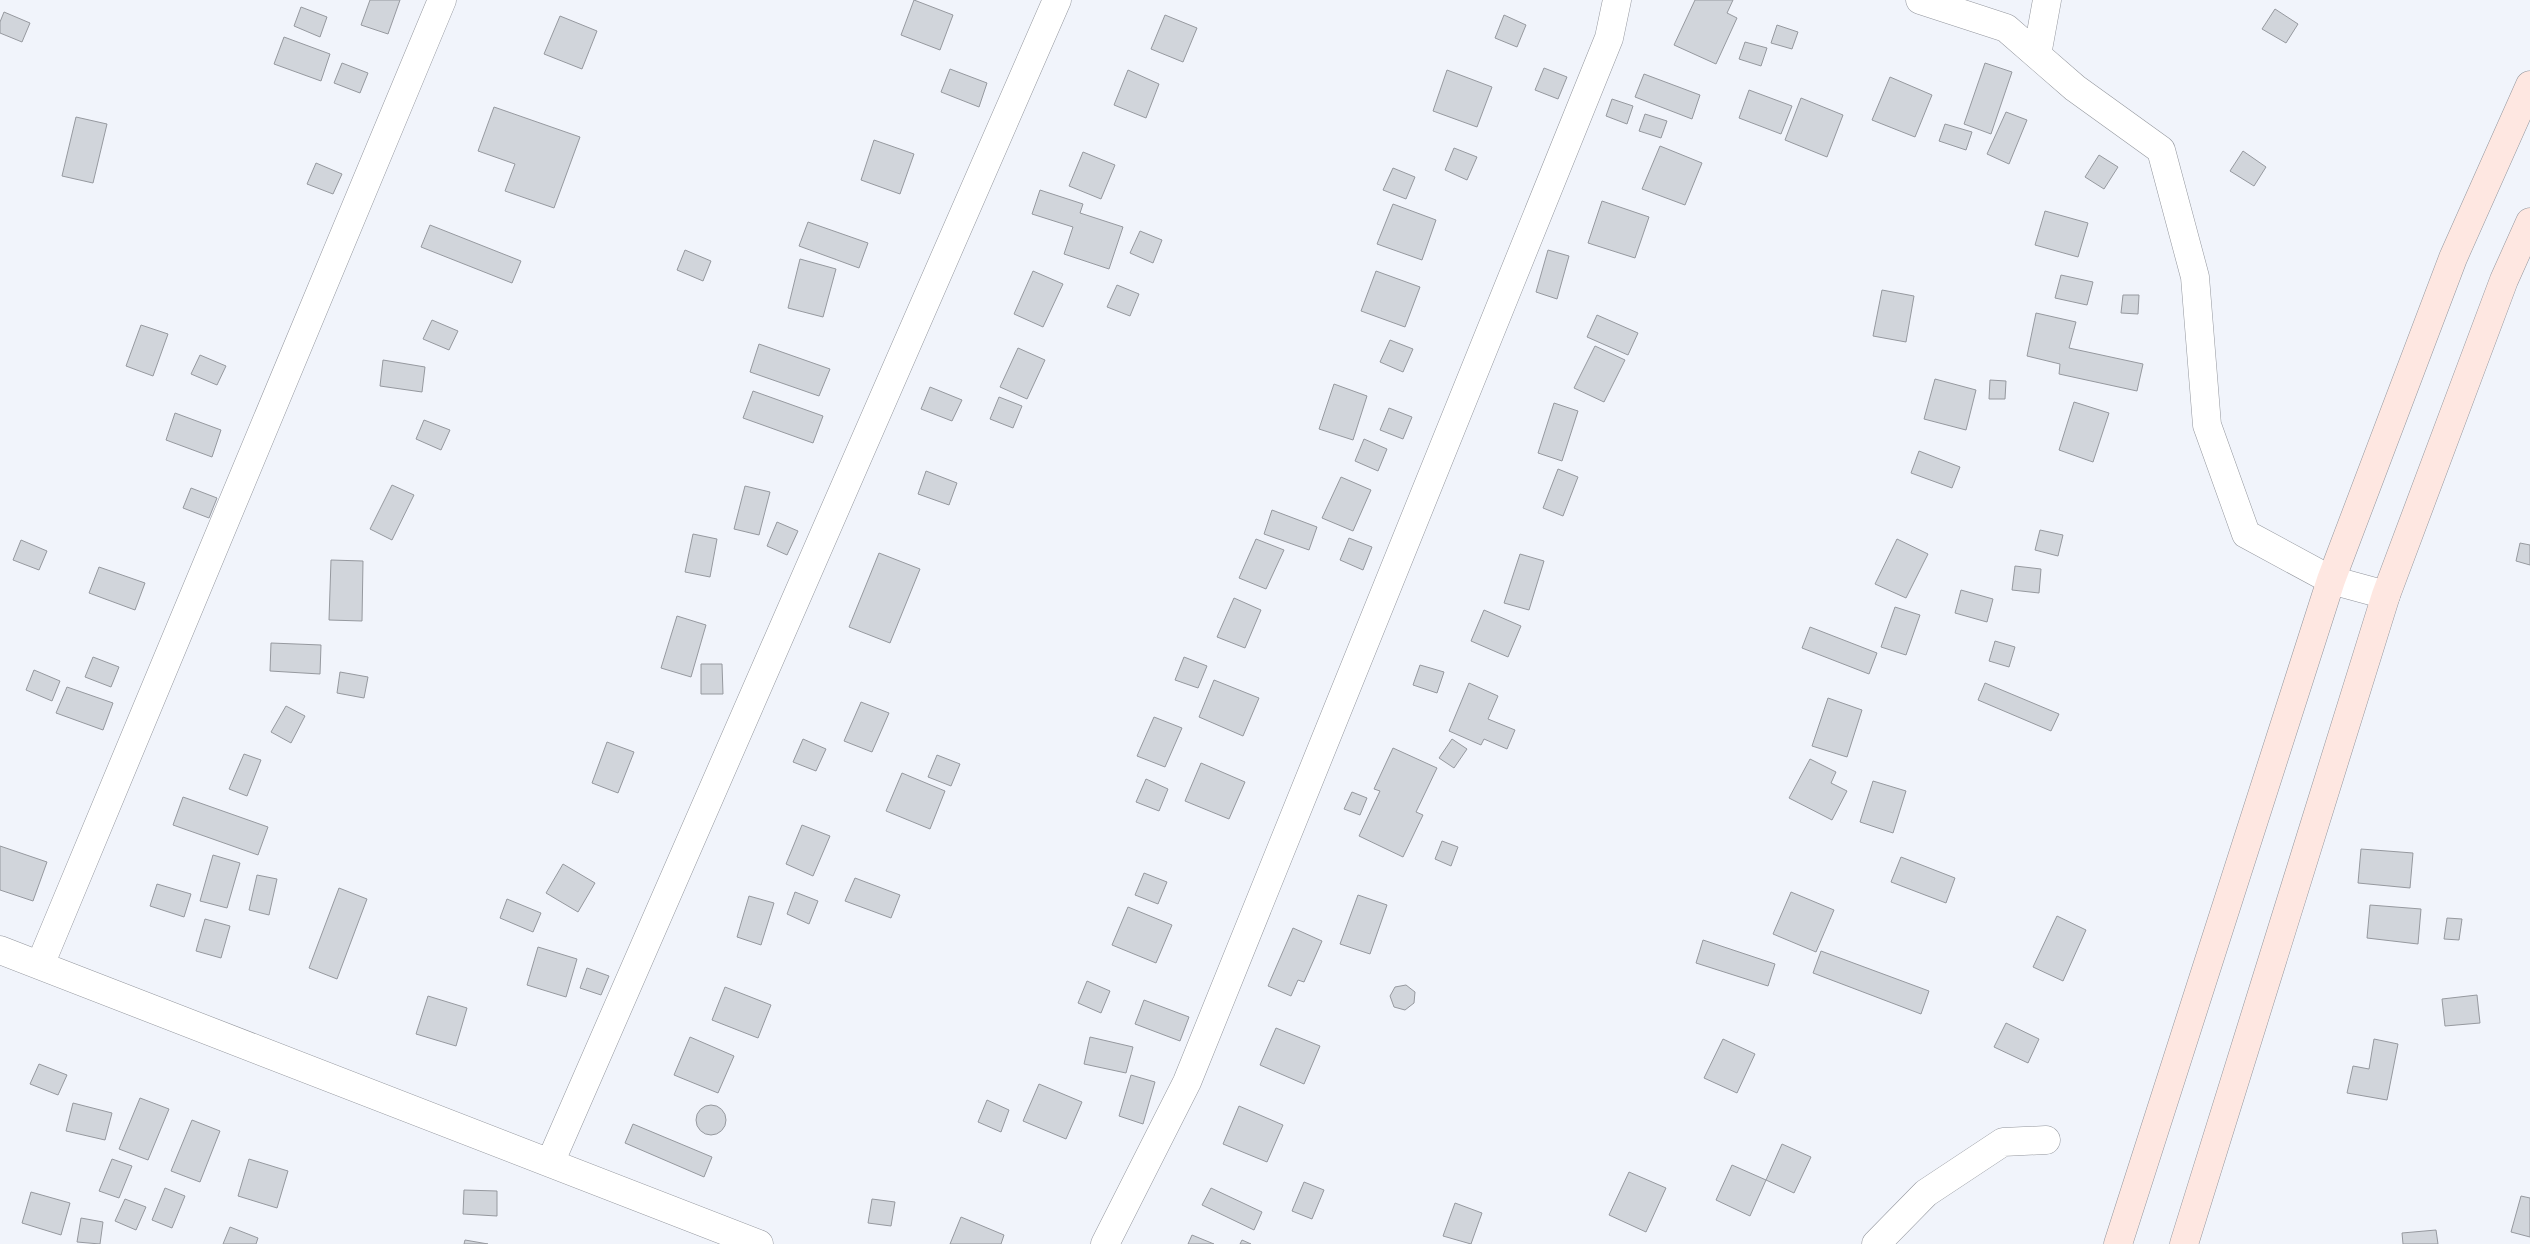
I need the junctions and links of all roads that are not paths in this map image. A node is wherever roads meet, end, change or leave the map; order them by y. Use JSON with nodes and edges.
{"nodes":[{"id":1,"x":442,"y":0,"type":"edge"},
{"id":2,"x":1057,"y":0,"type":"edge"},
{"id":3,"x":1617,"y":0,"type":"edge"},
{"id":4,"x":1920,"y":0,"type":"edge"},
{"id":5,"x":2047,"y":0,"type":"edge"},
{"id":6,"x":2037,"y":54,"type":"junction"},
{"id":7,"x":2530,"y":85,"type":"edge"},
{"id":8,"x":2530,"y":222,"type":"edge"},
{"id":9,"x":2331,"y":580,"type":"junction"},
{"id":10,"x":2386,"y":595,"type":"junction"},
{"id":11,"x":0,"y":950,"type":"edge"},
{"id":12,"x":40,"y":965,"type":"junction"},
{"id":13,"x":2046,"y":1140,"type":"dead end"},
{"id":14,"x":550,"y":1163,"type":"junction"},
{"id":15,"x":759,"y":1244,"type":"edge"},
{"id":16,"x":1105,"y":1244,"type":"edge"},
{"id":17,"x":1876,"y":1244,"type":"edge"},
{"id":18,"x":2118,"y":1244,"type":"edge"},
{"id":19,"x":2184,"y":1244,"type":"edge"}],
"edges":[{"from":1,"to":12,"type":"street"},
{"from":2,"to":14,"type":"street"},
{"from":3,"to":16,"type":"street"},
{"from":4,"to":6,"type":"street"},
{"from":5,"to":6,"type":"street"},
{"from":6,"to":9,"type":"street"},
{"from":7,"to":9,"type":"main road"},
{"from":8,"to":10,"type":"main road"},
{"from":9,"to":10,"type":"street"},
{"from":9,"to":18,"type":"main road"},
{"from":10,"to":19,"type":"main road"},
{"from":11,"to":12,"type":"street"},
{"from":12,"to":14,"type":"street"},
{"from":13,"to":17,"type":"street"},
{"from":14,"to":15,"type":"street"}]}
